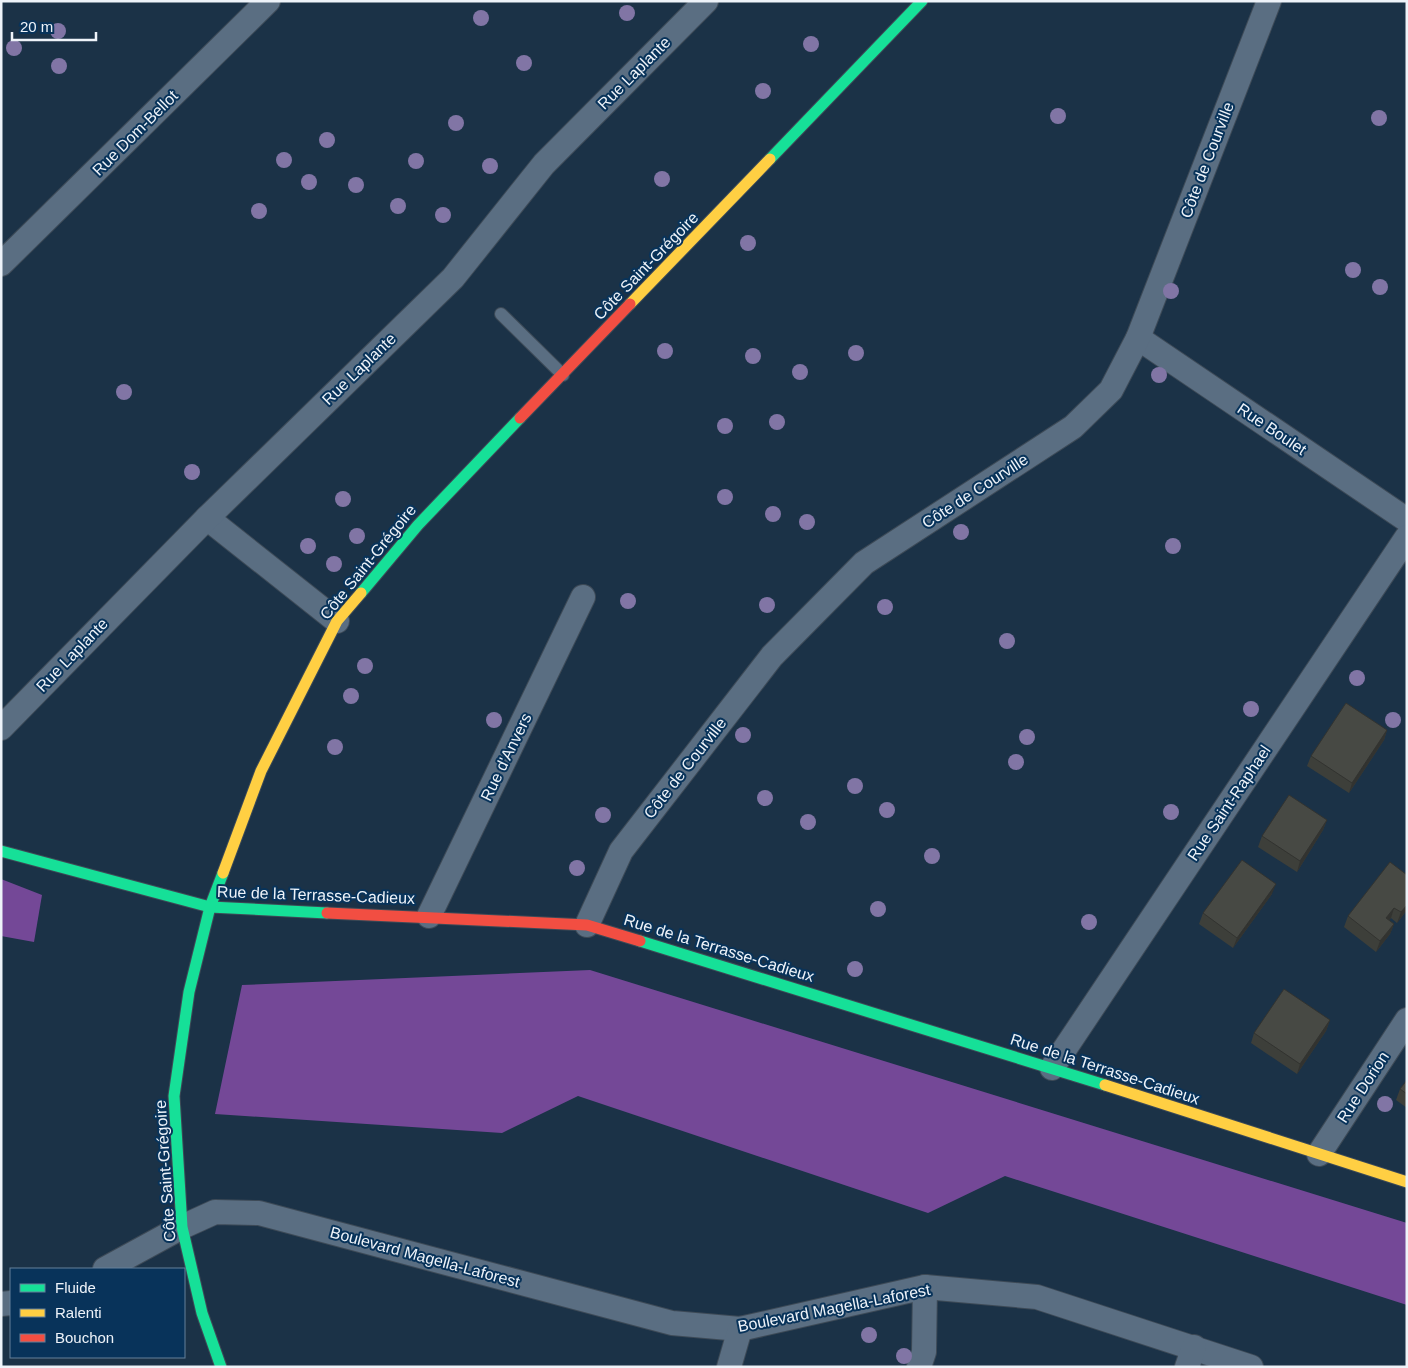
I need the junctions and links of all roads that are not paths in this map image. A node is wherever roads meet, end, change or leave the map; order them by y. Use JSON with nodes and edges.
{"nodes":[{"id":1,"x":268,"y":1,"type":"edge"},
{"id":2,"x":706,"y":1,"type":"edge"},
{"id":3,"x":922,"y":1,"type":"edge"},
{"id":4,"x":1269,"y":1,"type":"edge"},
{"id":5,"x":1,"y":264,"type":"edge"},
{"id":6,"x":501,"y":314,"type":"dead end"},
{"id":7,"x":1138,"y":338,"type":"junction"},
{"id":8,"x":563,"y":375,"type":"junction"},
{"id":9,"x":207,"y":518,"type":"junction"},
{"id":10,"x":1407,"y":520,"type":"edge"},
{"id":11,"x":1407,"y":538,"type":"edge"},
{"id":12,"x":583,"y":597,"type":"dead end"},
{"id":13,"x":337,"y":621,"type":"junction"},
{"id":14,"x":1,"y":728,"type":"edge"},
{"id":15,"x":1,"y":851,"type":"edge"},
{"id":16,"x":210,"y":907,"type":"junction"},
{"id":17,"x":428,"y":916,"type":"junction"},
{"id":18,"x":587,"y":925,"type":"junction"},
{"id":19,"x":1407,"y":1020,"type":"edge"},
{"id":20,"x":1052,"y":1068,"type":"junction"},
{"id":21,"x":1319,"y":1154,"type":"junction"},
{"id":22,"x":1407,"y":1182,"type":"edge"},
{"id":23,"x":182,"y":1227,"type":"junction"},
{"id":24,"x":107,"y":1268,"type":"edge"},
{"id":25,"x":925,"y":1287,"type":"junction"},
{"id":26,"x":740,"y":1329,"type":"junction"},
{"id":27,"x":1191,"y":1357,"type":"edge"},
{"id":28,"x":222,"y":1367,"type":"edge"},
{"id":29,"x":728,"y":1367,"type":"edge"},
{"id":30,"x":919,"y":1367,"type":"edge"},
{"id":31,"x":1251,"y":1367,"type":"edge"}],
"edges":[{"from":1,"to":5,"type":"street","name":"Rue Dom-Bellot"},
{"from":2,"to":9,"type":"street","name":"Rue Laplante"},
{"from":3,"to":8,"type":"street","name":"Côte Saint-Grégoire"},
{"from":4,"to":7,"type":"street","name":"Côte de Courville"},
{"from":6,"to":8,"type":"lane"},
{"from":7,"to":10,"type":"street","name":"Rue Boulet"},
{"from":7,"to":18,"type":"street","name":"Côte de Courville"},
{"from":8,"to":13,"type":"street","name":"Côte Saint-Grégoire"},
{"from":9,"to":13,"type":"street"},
{"from":9,"to":14,"type":"street","name":"Rue Laplante"},
{"from":11,"to":20,"type":"street","name":"Rue Saint-Raphael"},
{"from":12,"to":17,"type":"street","name":"Rue d'Anvers"},
{"from":13,"to":16,"type":"street","name":"Côte Saint-Grégoire"},
{"from":15,"to":16,"type":"street","name":"Rue de la Terrasse-Cadieux"},
{"from":16,"to":17,"type":"street","name":"Rue de la Terrasse-Cadieux"},
{"from":16,"to":23,"type":"street","name":"Côte Saint-Grégoire"},
{"from":17,"to":18,"type":"street","name":"Rue de la Terrasse-Cadieux"},
{"from":18,"to":20,"type":"street","name":"Rue de la Terrasse-Cadieux"},
{"from":19,"to":21,"type":"street","name":"Rue Dorion"},
{"from":20,"to":21,"type":"street","name":"Rue de la Terrasse-Cadieux"},
{"from":21,"to":22,"type":"street","name":"Rue de la Terrasse-Cadieux"},
{"from":23,"to":24,"type":"street","name":"Boulevard Magella-Laforest"},
{"from":23,"to":26,"type":"street","name":"Boulevard Magella-Laforest"},
{"from":23,"to":28,"type":"street","name":"Côte Saint-Grégoire"},
{"from":25,"to":26,"type":"street","name":"Boulevard Magella-Laforest"},
{"from":25,"to":27,"type":"street","name":"Boulevard Magella-Laforest"},
{"from":25,"to":30,"type":"street"},
{"from":26,"to":29,"type":"street"},
{"from":27,"to":31,"type":"street","name":"Boulevard Magella-Laforest"}]}
